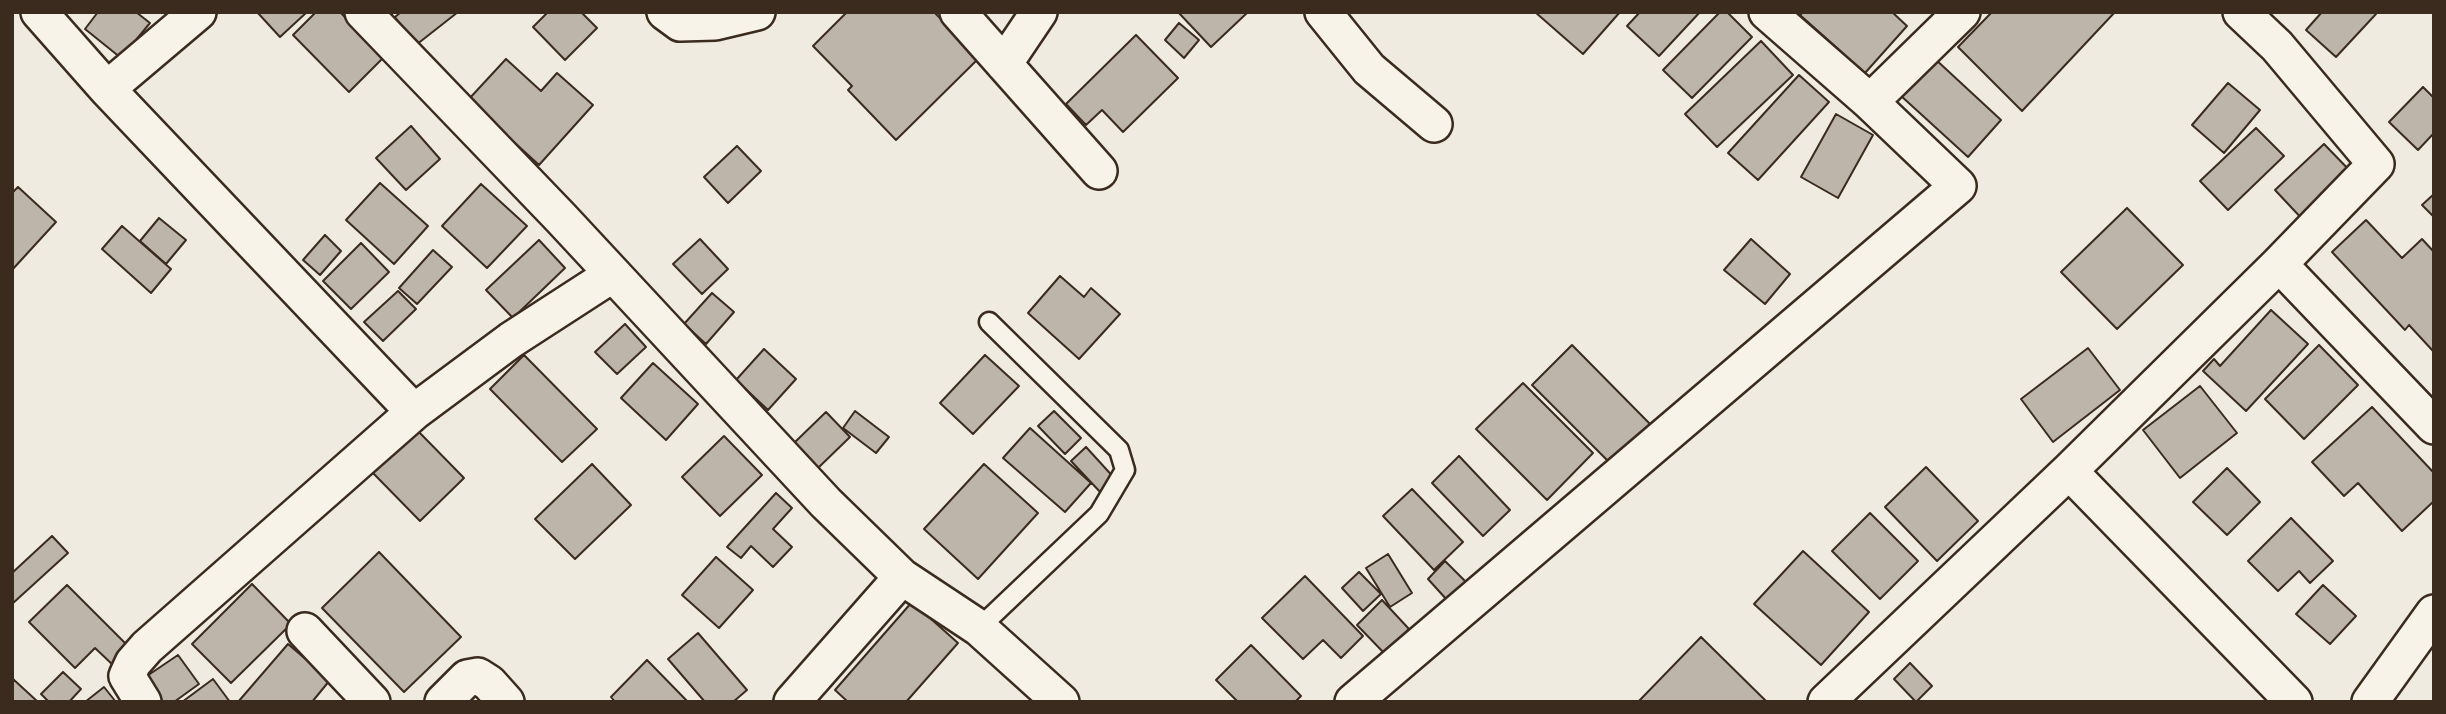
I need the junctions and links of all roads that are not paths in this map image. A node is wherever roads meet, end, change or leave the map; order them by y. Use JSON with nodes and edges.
{"nodes":[{"id":1,"x":39,"y":12,"type":"edge"},
{"id":2,"x":198,"y":12,"type":"edge"},
{"id":3,"x":363,"y":12,"type":"edge"},
{"id":4,"x":665,"y":12,"type":"edge"},
{"id":5,"x":757,"y":12,"type":"edge"},
{"id":6,"x":958,"y":12,"type":"edge"},
{"id":7,"x":1039,"y":12,"type":"edge"},
{"id":8,"x":1323,"y":12,"type":"edge"},
{"id":9,"x":1766,"y":12,"type":"edge"},
{"id":10,"x":1962,"y":12,"type":"edge"},
{"id":11,"x":2241,"y":12,"type":"edge"},
{"id":12,"x":1004,"y":64,"type":"junction"},
{"id":13,"x":107,"y":89,"type":"junction"},
{"id":14,"x":1870,"y":102,"type":"junction"},
{"id":15,"x":1434,"y":124,"type":"dead end"},
{"id":16,"x":1098,"y":171,"type":"dead end"},
{"id":17,"x":2279,"y":264,"type":"junction"},
{"id":18,"x":614,"y":274,"type":"junction"},
{"id":19,"x":989,"y":322,"type":"dead end"},
{"id":20,"x":2428,"y":408,"type":"edge"},
{"id":21,"x":414,"y":412,"type":"junction"},
{"id":22,"x":2069,"y":471,"type":"junction"},
{"id":23,"x":902,"y":577,"type":"junction"},
{"id":24,"x":2434,"y":613,"type":"edge"},
{"id":25,"x":979,"y":628,"type":"junction"},
{"id":26,"x":305,"y":631,"type":"dead end"},
{"id":27,"x":143,"y":702,"type":"edge"},
{"id":28,"x":372,"y":702,"type":"edge"},
{"id":29,"x":443,"y":702,"type":"edge"},
{"id":30,"x":506,"y":702,"type":"edge"},
{"id":31,"x":792,"y":702,"type":"edge"},
{"id":32,"x":1061,"y":702,"type":"edge"},
{"id":33,"x":1353,"y":702,"type":"edge"},
{"id":34,"x":1826,"y":702,"type":"edge"},
{"id":35,"x":2294,"y":702,"type":"edge"},
{"id":36,"x":2370,"y":702,"type":"edge"}],
"edges":[{"from":1,"to":13,"type":"street"},
{"from":2,"to":13,"type":"street"},
{"from":3,"to":18,"type":"street"},
{"from":4,"to":5,"type":"street"},
{"from":6,"to":12,"type":"street"},
{"from":7,"to":12,"type":"street"},
{"from":8,"to":15,"type":"street"},
{"from":9,"to":14,"type":"street"},
{"from":10,"to":14,"type":"street"},
{"from":11,"to":17,"type":"street"},
{"from":12,"to":16,"type":"street"},
{"from":13,"to":21,"type":"street"},
{"from":14,"to":33,"type":"street"},
{"from":17,"to":20,"type":"street"},
{"from":17,"to":22,"type":"street"},
{"from":18,"to":21,"type":"street"},
{"from":18,"to":23,"type":"street"},
{"from":19,"to":25,"type":"lane"},
{"from":21,"to":27,"type":"street"},
{"from":22,"to":34,"type":"street"},
{"from":22,"to":35,"type":"street"},
{"from":23,"to":25,"type":"street"},
{"from":23,"to":31,"type":"street"},
{"from":24,"to":36,"type":"street"},
{"from":25,"to":32,"type":"street"},
{"from":26,"to":28,"type":"street"},
{"from":29,"to":30,"type":"street"}]}
